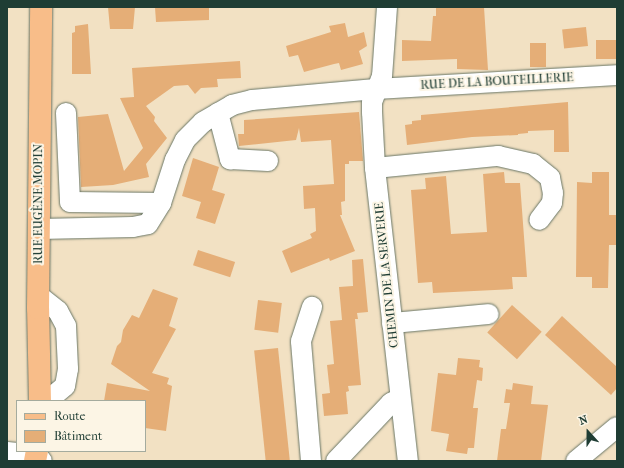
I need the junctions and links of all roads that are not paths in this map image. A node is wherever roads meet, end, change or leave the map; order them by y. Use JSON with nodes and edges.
{"nodes":[{"id":1,"x":41,"y":7,"type":"edge"},
{"id":2,"x":387,"y":7,"type":"edge"},
{"id":3,"x":617,"y":75,"type":"edge"},
{"id":4,"x":376,"y":89,"type":"junction"},
{"id":5,"x":66,"y":113,"type":"dead end"},
{"id":6,"x":218,"y":113,"type":"junction"},
{"id":7,"x":268,"y":161,"type":"dead end"},
{"id":8,"x":375,"y":168,"type":"junction"},
{"id":9,"x":161,"y":203,"type":"junction"},
{"id":10,"x":540,"y":220,"type":"dead end"},
{"id":11,"x":39,"y":229,"type":"junction"},
{"id":12,"x":39,"y":296,"type":"junction"},
{"id":13,"x":312,"y":307,"type":"dead end"},
{"id":14,"x":489,"y":314,"type":"dead end"},
{"id":15,"x":392,"y":322,"type":"junction"},
{"id":16,"x":400,"y":398,"type":"junction"},
{"id":17,"x":40,"y":400,"type":"edge"},
{"id":18,"x":48,"y":400,"type":"edge"},
{"id":19,"x":617,"y":428,"type":"edge"},
{"id":20,"x":7,"y":452,"type":"edge"},
{"id":21,"x":37,"y":457,"type":"edge"},
{"id":22,"x":311,"y":461,"type":"edge"},
{"id":23,"x":336,"y":461,"type":"edge"},
{"id":24,"x":408,"y":461,"type":"edge"},
{"id":25,"x":576,"y":461,"type":"edge"}],
"edges":[{"from":1,"to":11,"type":"main road","name":"RUE EUGÈNE MOPIN"},
{"from":2,"to":4,"type":"street","name":"CHEMIN DE LA SERVERIE"},
{"from":3,"to":4,"type":"street","name":"RUE DE LA BOUTEILLERIE"},
{"from":4,"to":6,"type":"street","name":"RUE DE LA BOUTEILLERIE"},
{"from":4,"to":8,"type":"street","name":"CHEMIN DE LA SERVERIE"},
{"from":5,"to":9,"type":"street"},
{"from":6,"to":7,"type":"street"},
{"from":6,"to":9,"type":"street","name":"RUE DE LA BOUTEILLERIE"},
{"from":8,"to":10,"type":"street"},
{"from":8,"to":15,"type":"street","name":"CHEMIN DE LA SERVERIE"},
{"from":9,"to":11,"type":"street","name":"RUE DE LA BOUTEILLERIE"},
{"from":11,"to":12,"type":"main road","name":"RUE EUGÈNE MOPIN"},
{"from":12,"to":17,"type":"main road","name":"RUE EUGÈNE MOPIN"},
{"from":12,"to":18,"type":"street"},
{"from":13,"to":22,"type":"street"},
{"from":14,"to":15,"type":"street"},
{"from":15,"to":16,"type":"street","name":"CHEMIN DE LA SERVERIE"},
{"from":16,"to":23,"type":"street"},
{"from":16,"to":24,"type":"street","name":"CHEMIN DE LA SERVERIE"},
{"from":19,"to":25,"type":"street"},
{"from":20,"to":21,"type":"street"}]}
